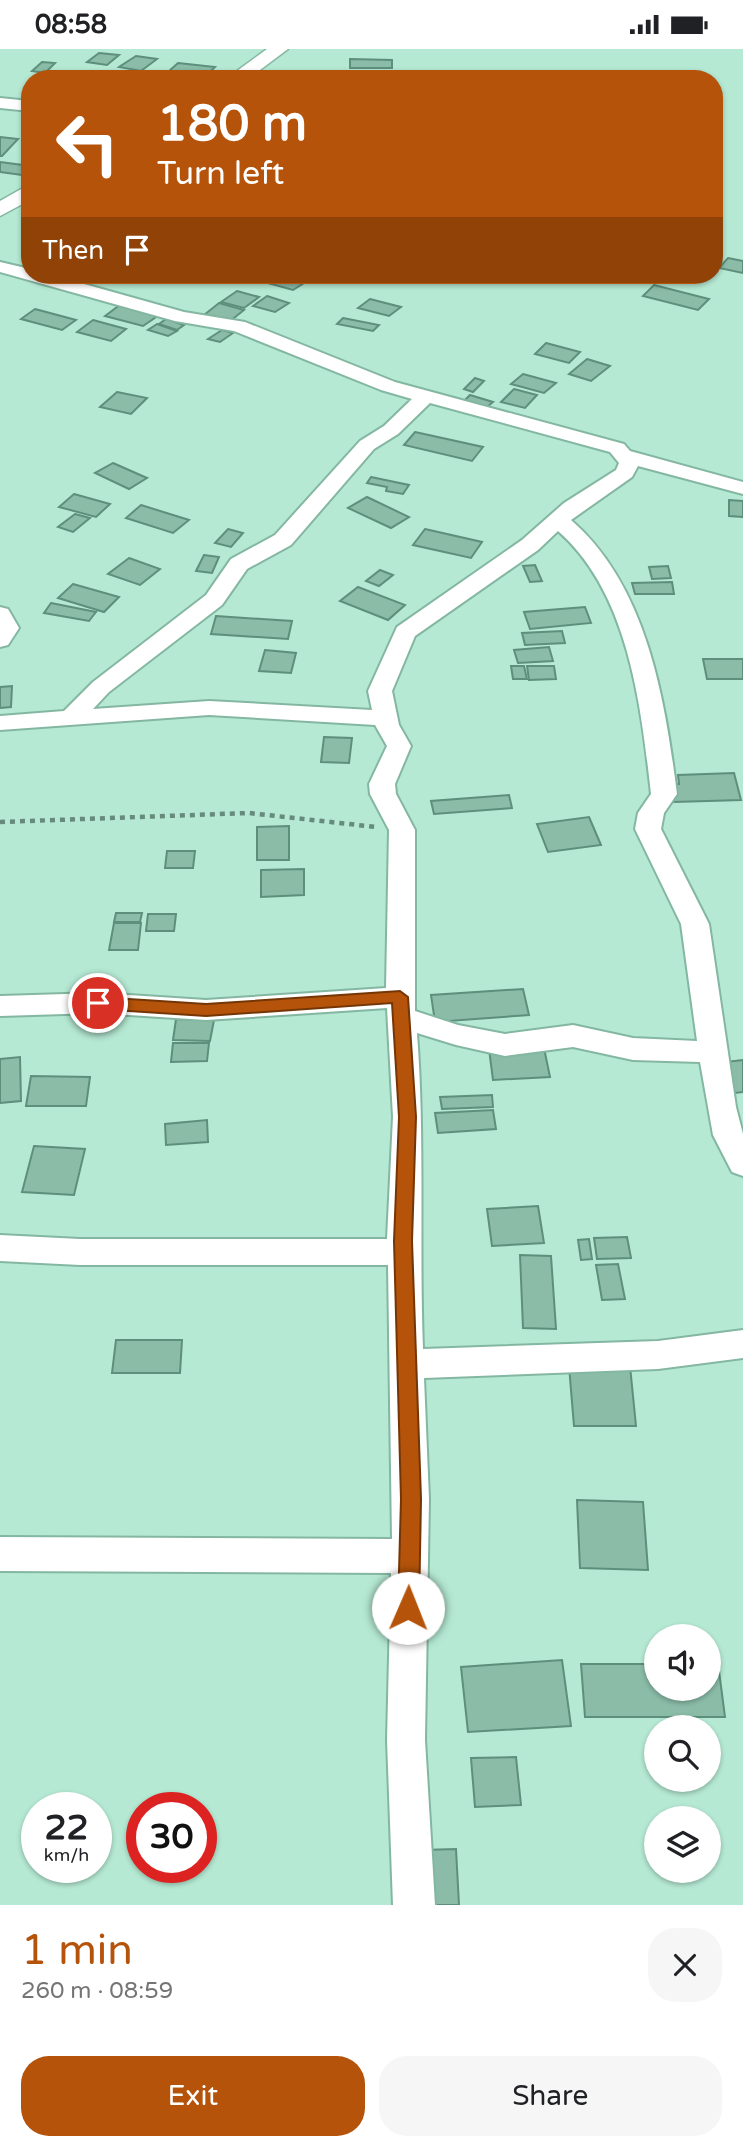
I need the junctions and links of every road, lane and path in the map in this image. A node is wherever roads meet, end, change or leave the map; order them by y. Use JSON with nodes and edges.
{"nodes":[{"id":1,"x":279,"y":49,"type":"edge"},
{"id":2,"x":248,"y":70,"type":"edge"},
{"id":3,"x":0,"y":103,"type":"edge"},
{"id":4,"x":21,"y":105,"type":"edge"},
{"id":5,"x":21,"y":196,"type":"edge"},
{"id":6,"x":0,"y":210,"type":"edge"},
{"id":7,"x":0,"y":267,"type":"edge"},
{"id":8,"x":21,"y":272,"type":"edge"},
{"id":9,"x":66,"y":284,"type":"edge"},
{"id":10,"x":426,"y":396,"type":"junction"},
{"id":11,"x":626,"y":456,"type":"junction"},
{"id":12,"x":743,"y":488,"type":"edge"},
{"id":13,"x":558,"y":520,"type":"junction"},
{"id":14,"x":0,"y":614,"type":"edge"},
{"id":15,"x":0,"y":640,"type":"edge"},
{"id":16,"x":72,"y":717,"type":"junction"},
{"id":17,"x":385,"y":718,"type":"junction"},
{"id":18,"x":0,"y":723,"type":"edge"},
{"id":19,"x":0,"y":822,"type":"edge"},
{"id":20,"x":401,"y":831,"type":"junction"},
{"id":21,"x":0,"y":1006,"type":"edge"},
{"id":22,"x":401,"y":1007,"type":"junction"},
{"id":23,"x":713,"y":1052,"type":"junction"},
{"id":24,"x":743,"y":1164,"type":"edge"},
{"id":25,"x":0,"y":1248,"type":"edge"},
{"id":26,"x":404,"y":1252,"type":"junction"},
{"id":27,"x":743,"y":1344,"type":"edge"},
{"id":28,"x":407,"y":1364,"type":"junction"},
{"id":29,"x":0,"y":1554,"type":"edge"},
{"id":30,"x":409,"y":1556,"type":"junction"},
{"id":31,"x":414,"y":1905,"type":"edge"}],
"edges":[{"from":1,"to":2,"type":"street"},
{"from":3,"to":4,"type":"street"},
{"from":5,"to":6,"type":"street"},
{"from":7,"to":8,"type":"street"},
{"from":9,"to":10,"type":"street"},
{"from":10,"to":11,"type":"street"},
{"from":10,"to":16,"type":"street"},
{"from":11,"to":12,"type":"street"},
{"from":11,"to":13,"type":"street"},
{"from":13,"to":17,"type":"street"},
{"from":13,"to":23,"type":"street"},
{"from":14,"to":15,"type":"street"},
{"from":16,"to":17,"type":"street"},
{"from":16,"to":18,"type":"street"},
{"from":17,"to":20,"type":"street"},
{"from":19,"to":20,"type":"path"},
{"from":20,"to":22,"type":"street"},
{"from":21,"to":22,"type":"street"},
{"from":22,"to":23,"type":"street"},
{"from":22,"to":26,"type":"street"},
{"from":23,"to":24,"type":"street"},
{"from":25,"to":26,"type":"street"},
{"from":26,"to":28,"type":"street"},
{"from":27,"to":28,"type":"street"},
{"from":28,"to":30,"type":"street"},
{"from":29,"to":30,"type":"street"},
{"from":30,"to":31,"type":"street"}]}
